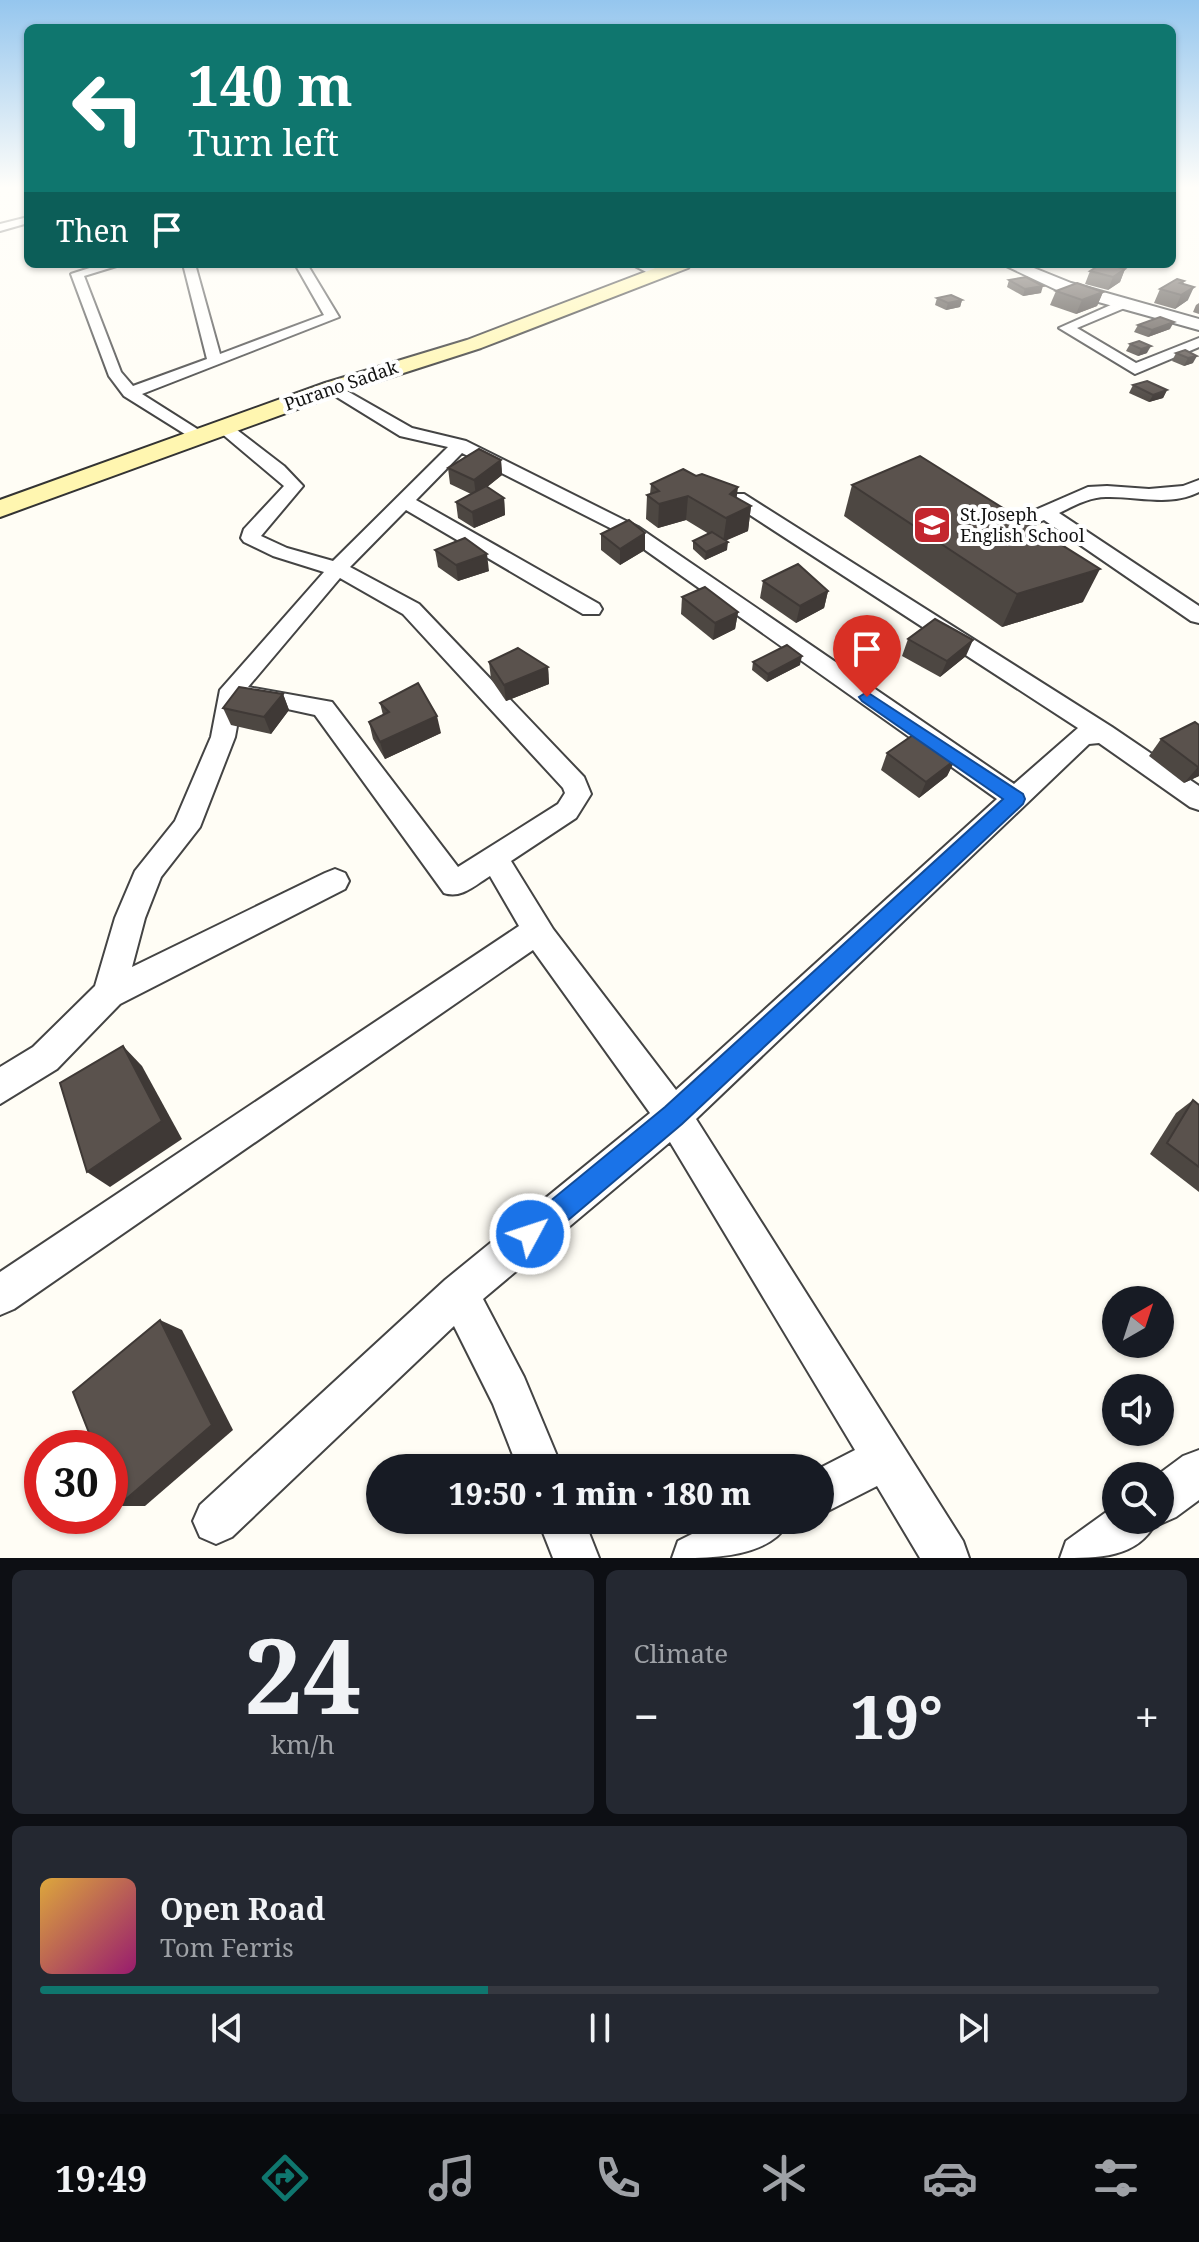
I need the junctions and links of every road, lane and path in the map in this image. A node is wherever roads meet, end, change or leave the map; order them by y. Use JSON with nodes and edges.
{"nodes":[{"id":1,"x":93,"y":268,"type":"edge"},
{"id":2,"x":190,"y":268,"type":"edge"},
{"id":3,"x":303,"y":268,"type":"edge"},
{"id":4,"x":647,"y":268,"type":"edge"},
{"id":5,"x":1020,"y":268,"type":"edge"},
{"id":6,"x":1122,"y":304,"type":"junction"},
{"id":7,"x":1199,"y":325,"type":"edge"},
{"id":8,"x":1199,"y":342,"type":"edge"},
{"id":9,"x":215,"y":361,"type":"junction"},
{"id":10,"x":333,"y":388,"type":"junction"},
{"id":11,"x":130,"y":393,"type":"junction"},
{"id":12,"x":222,"y":427,"type":"junction"},
{"id":13,"x":196,"y":436,"type":"junction"},
{"id":14,"x":460,"y":445,"type":"junction"},
{"id":15,"x":1199,"y":485,"type":"edge"},
{"id":16,"x":737,"y":498,"type":"edge"},
{"id":17,"x":403,"y":500,"type":"junction"},
{"id":18,"x":0,"y":509,"type":"edge"},
{"id":19,"x":1047,"y":513,"type":"junction"},
{"id":20,"x":1001,"y":532,"type":"edge"},
{"id":21,"x":337,"y":569,"type":"junction"},
{"id":22,"x":591,"y":609,"type":"dead end"},
{"id":23,"x":1199,"y":616,"type":"edge"},
{"id":24,"x":232,"y":690,"type":"junction"},
{"id":25,"x":1103,"y":733,"type":"junction"},
{"id":26,"x":1016,"y":799,"type":"junction"},
{"id":27,"x":1199,"y":800,"type":"edge"},
{"id":28,"x":494,"y":858,"type":"junction"},
{"id":29,"x":335,"y":881,"type":"dead end"},
{"id":30,"x":537,"y":930,"type":"junction"},
{"id":31,"x":109,"y":994,"type":"junction"},
{"id":32,"x":0,"y":1087,"type":"edge"},
{"id":33,"x":674,"y":1116,"type":"junction"},
{"id":34,"x":459,"y":1294,"type":"junction"},
{"id":35,"x":0,"y":1295,"type":"edge"},
{"id":36,"x":534,"y":1454,"type":"edge"},
{"id":37,"x":885,"y":1458,"type":"junction"},
{"id":38,"x":1199,"y":1472,"type":"edge"},
{"id":39,"x":834,"y":1485,"type":"edge"},
{"id":40,"x":1174,"y":1491,"type":"edge"},
{"id":41,"x":216,"y":1521,"type":"dead end"},
{"id":42,"x":567,"y":1534,"type":"edge"},
{"id":43,"x":740,"y":1534,"type":"edge"},
{"id":44,"x":1115,"y":1534,"type":"edge"},
{"id":45,"x":576,"y":1558,"type":"edge"},
{"id":46,"x":695,"y":1558,"type":"edge"},
{"id":47,"x":946,"y":1558,"type":"edge"},
{"id":48,"x":1083,"y":1558,"type":"edge"}],
"edges":[{"from":1,"to":11,"type":"street"},
{"from":2,"to":9,"type":"street"},
{"from":3,"to":9,"type":"street"},
{"from":4,"to":10,"type":"main road","name":"Purano Sadak"},
{"from":5,"to":6,"type":"street"},
{"from":6,"to":7,"type":"street"},
{"from":6,"to":8,"type":"street"},
{"from":9,"to":11,"type":"street"},
{"from":10,"to":12,"type":"main road","name":"Purano Sadak"},
{"from":10,"to":14,"type":"street"},
{"from":11,"to":13,"type":"street"},
{"from":12,"to":13,"type":"main road","name":"Purano Sadak"},
{"from":12,"to":21,"type":"street"},
{"from":13,"to":18,"type":"main road","name":"Purano Sadak"},
{"from":14,"to":17,"type":"street"},
{"from":14,"to":26,"type":"street"},
{"from":15,"to":19,"type":"street"},
{"from":16,"to":25,"type":"street"},
{"from":17,"to":21,"type":"street"},
{"from":17,"to":22,"type":"street"},
{"from":19,"to":20,"type":"street"},
{"from":19,"to":23,"type":"street"},
{"from":21,"to":24,"type":"street"},
{"from":21,"to":28,"type":"street"},
{"from":24,"to":28,"type":"street"},
{"from":24,"to":31,"type":"street"},
{"from":25,"to":26,"type":"street"},
{"from":25,"to":27,"type":"street"},
{"from":26,"to":33,"type":"street"},
{"from":28,"to":30,"type":"street"},
{"from":29,"to":31,"type":"street"},
{"from":30,"to":33,"type":"street"},
{"from":30,"to":35,"type":"street"},
{"from":31,"to":32,"type":"street"},
{"from":33,"to":34,"type":"street"},
{"from":33,"to":37,"type":"street"},
{"from":34,"to":36,"type":"street"},
{"from":34,"to":41,"type":"street"},
{"from":37,"to":39,"type":"street"},
{"from":37,"to":47,"type":"street"},
{"from":38,"to":40,"type":"street"},
{"from":42,"to":45,"type":"street"},
{"from":43,"to":46,"type":"street"},
{"from":44,"to":48,"type":"street"}]}
